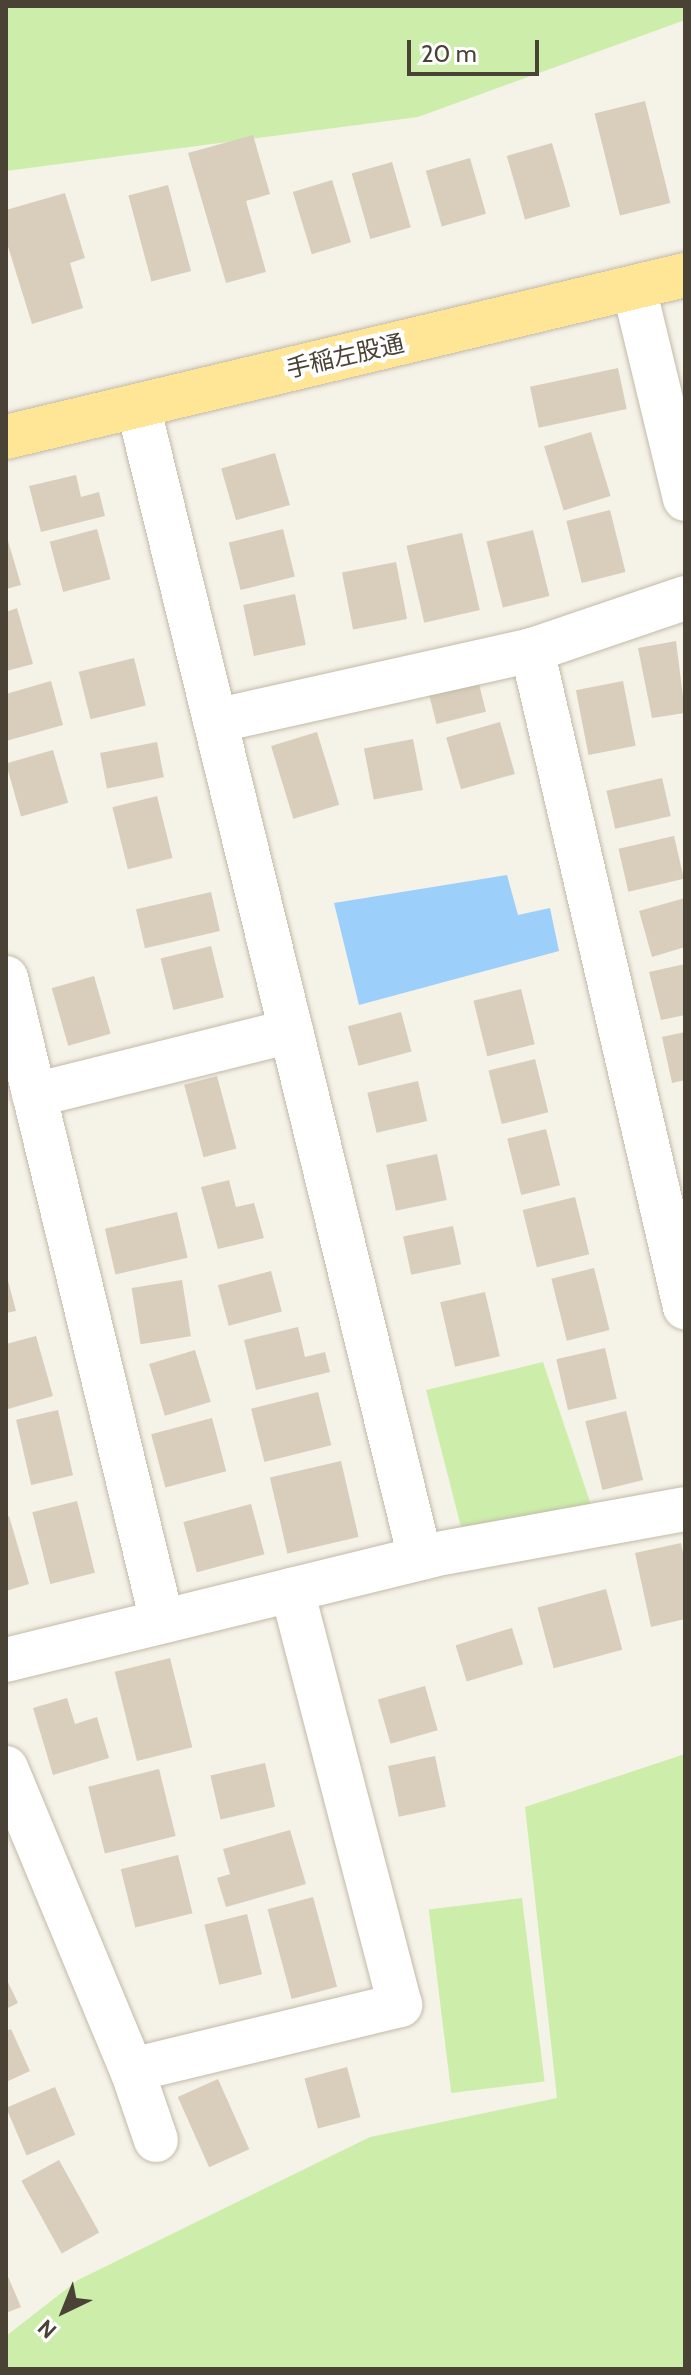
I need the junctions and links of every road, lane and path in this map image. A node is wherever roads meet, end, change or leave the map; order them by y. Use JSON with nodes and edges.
{"nodes":[{"id":1,"x":685,"y":275,"type":"edge"},
{"id":2,"x":634,"y":288,"type":"junction"},
{"id":3,"x":138,"y":406,"type":"junction"},
{"id":4,"x":6,"y":437,"type":"edge"},
{"id":5,"x":685,"y":499,"type":"edge"},
{"id":6,"x":685,"y":598,"type":"edge"},
{"id":7,"x":532,"y":650,"type":"junction"},
{"id":8,"x":215,"y":721,"type":"junction"},
{"id":9,"x":6,"y":978,"type":"edge"},
{"id":10,"x":291,"y":1031,"type":"junction"},
{"id":11,"x":34,"y":1095,"type":"junction"},
{"id":12,"x":685,"y":1307,"type":"edge"},
{"id":13,"x":685,"y":1509,"type":"edge"},
{"id":14,"x":420,"y":1558,"type":"junction"},
{"id":15,"x":292,"y":1590,"type":"junction"},
{"id":16,"x":162,"y":1621,"type":"junction"},
{"id":17,"x":6,"y":1660,"type":"edge"},
{"id":18,"x":6,"y":1768,"type":"edge"},
{"id":19,"x":132,"y":2070,"type":"junction"},
{"id":20,"x":156,"y":2140,"type":"dead end"}],
"edges":[{"from":1,"to":2,"type":"main road","name":"手稲左股通"},
{"from":2,"to":3,"type":"main road","name":"手稲左股通"},
{"from":2,"to":5,"type":"street"},
{"from":3,"to":4,"type":"main road","name":"手稲左股通"},
{"from":3,"to":8,"type":"street"},
{"from":6,"to":7,"type":"street"},
{"from":7,"to":8,"type":"street"},
{"from":7,"to":12,"type":"street"},
{"from":8,"to":10,"type":"street"},
{"from":9,"to":11,"type":"street"},
{"from":10,"to":11,"type":"street"},
{"from":10,"to":14,"type":"street"},
{"from":11,"to":16,"type":"street"},
{"from":13,"to":14,"type":"street"},
{"from":14,"to":15,"type":"street"},
{"from":15,"to":16,"type":"street"},
{"from":15,"to":19,"type":"street"},
{"from":16,"to":17,"type":"street"},
{"from":18,"to":19,"type":"street"},
{"from":19,"to":20,"type":"street"}]}
